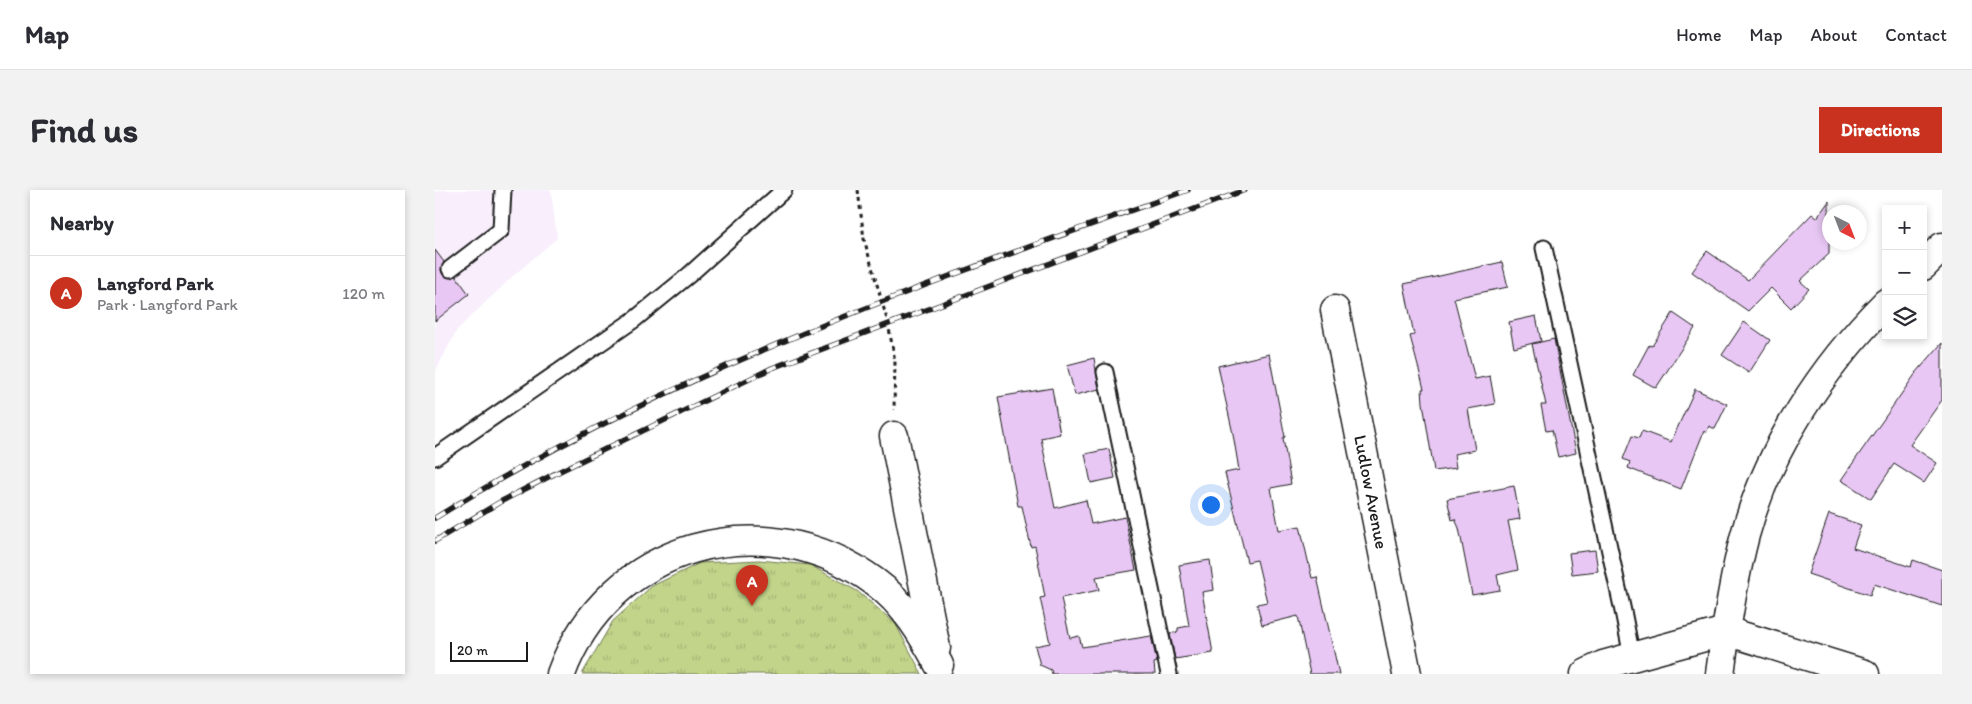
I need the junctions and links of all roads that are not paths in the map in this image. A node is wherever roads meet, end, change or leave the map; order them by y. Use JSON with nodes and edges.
{"nodes":[{"id":1,"x":503,"y":190,"type":"edge"},
{"id":2,"x":784,"y":190,"type":"edge"},
{"id":3,"x":1942,"y":247,"type":"edge"},
{"id":4,"x":1544,"y":248,"type":"dead end"},
{"id":5,"x":1927,"y":262,"type":"edge"},
{"id":6,"x":450,"y":269,"type":"dead end"},
{"id":7,"x":1882,"y":307,"type":"edge"},
{"id":8,"x":1335,"y":310,"type":"dead end"},
{"id":9,"x":1105,"y":372,"type":"dead end"},
{"id":10,"x":894,"y":436,"type":"road end"},
{"id":11,"x":435,"y":457,"type":"edge"},
{"id":12,"x":1726,"y":631,"type":"junction"},
{"id":13,"x":1631,"y":657,"type":"junction"},
{"id":14,"x":940,"y":670,"type":"edge"},
{"id":15,"x":561,"y":674,"type":"edge"},
{"id":16,"x":1169,"y":674,"type":"edge"},
{"id":17,"x":1407,"y":674,"type":"edge"},
{"id":18,"x":1585,"y":674,"type":"edge"},
{"id":19,"x":1720,"y":674,"type":"edge"},
{"id":20,"x":1865,"y":674,"type":"edge"}],
"edges":[{"from":1,"to":6,"type":"lane"},
{"from":2,"to":11,"type":"lane"},
{"from":3,"to":5,"type":"street"},
{"from":4,"to":13,"type":"lane"},
{"from":7,"to":12,"type":"street"},
{"from":8,"to":17,"type":"street","name":"Ludlow Avenue"},
{"from":9,"to":16,"type":"lane"},
{"from":10,"to":14,"type":"street"},
{"from":12,"to":13,"type":"street"},
{"from":12,"to":19,"type":"street"},
{"from":12,"to":20,"type":"street"},
{"from":13,"to":18,"type":"street"},
{"from":14,"to":15,"type":"street"}]}
